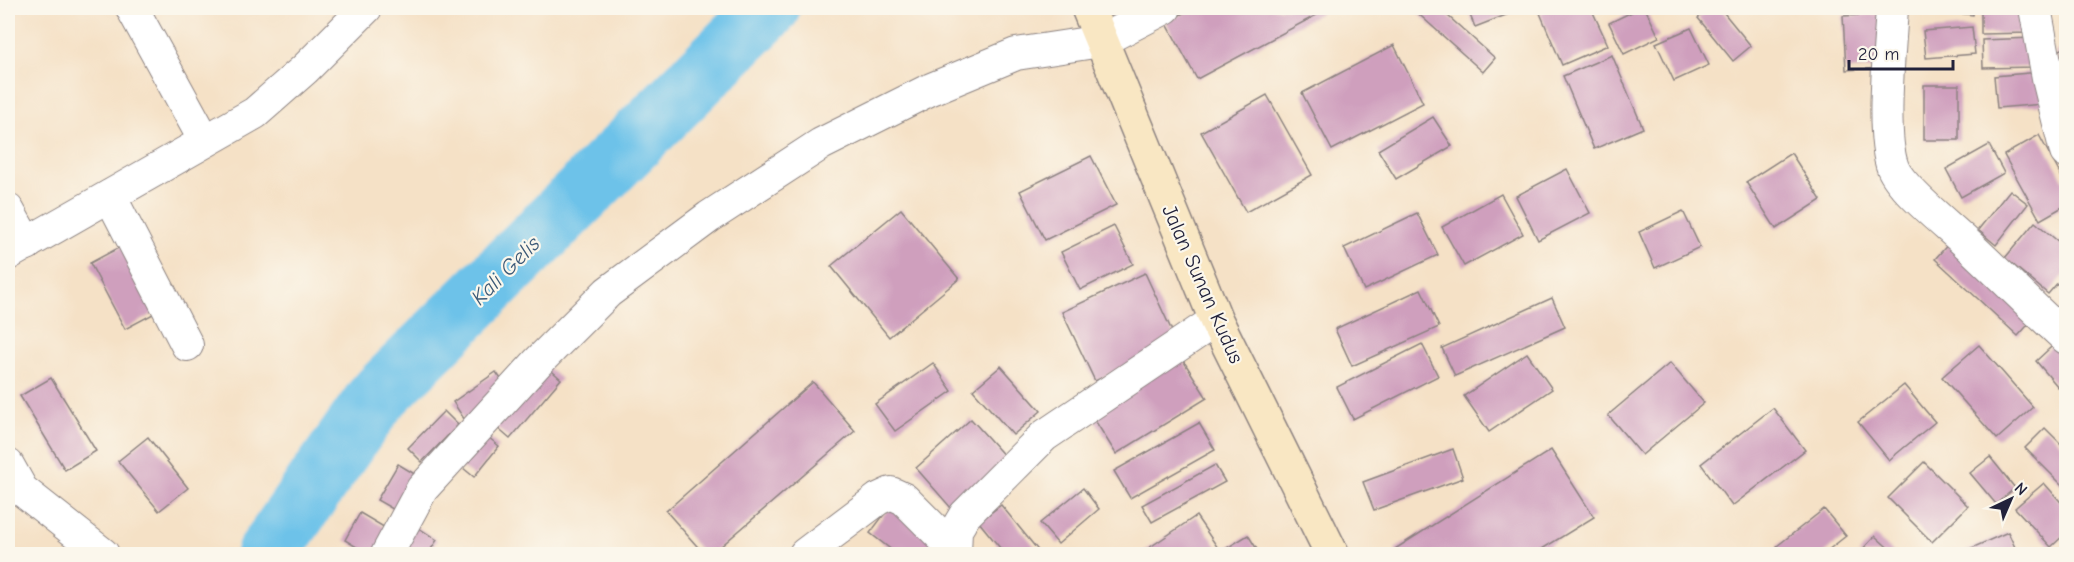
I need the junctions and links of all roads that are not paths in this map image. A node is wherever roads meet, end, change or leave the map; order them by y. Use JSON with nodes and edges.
{"nodes":[{"id":1,"x":132,"y":8,"type":"edge"},
{"id":2,"x":366,"y":8,"type":"edge"},
{"id":3,"x":1166,"y":8,"type":"edge"},
{"id":4,"x":1892,"y":8,"type":"edge"},
{"id":5,"x":2035,"y":8,"type":"edge"},
{"id":6,"x":1095,"y":25,"type":"edge"},
{"id":7,"x":2063,"y":114,"type":"edge"},
{"id":8,"x":205,"y":141,"type":"junction"},
{"id":9,"x":2067,"y":152,"type":"edge"},
{"id":10,"x":110,"y":196,"type":"junction"},
{"id":11,"x":8,"y":210,"type":"edge"},
{"id":12,"x":17,"y":249,"type":"edge"},
{"id":13,"x":1216,"y":320,"type":"junction"},
{"id":14,"x":2067,"y":338,"type":"edge"},
{"id":15,"x":187,"y":345,"type":"dead end"},
{"id":16,"x":8,"y":465,"type":"edge"},
{"id":17,"x":955,"y":552,"type":"edge"},
{"id":18,"x":103,"y":555,"type":"edge"},
{"id":19,"x":387,"y":555,"type":"edge"},
{"id":20,"x":805,"y":555,"type":"edge"},
{"id":21,"x":1332,"y":555,"type":"edge"}],
"edges":[{"from":1,"to":8,"type":"street"},
{"from":2,"to":8,"type":"street"},
{"from":3,"to":6,"type":"street"},
{"from":4,"to":14,"type":"street"},
{"from":5,"to":7,"type":"street"},
{"from":6,"to":13,"type":"main road","name":"Jalan Sunan Kudus"},
{"from":6,"to":19,"type":"street"},
{"from":7,"to":9,"type":"street"},
{"from":8,"to":10,"type":"street"},
{"from":10,"to":12,"type":"street"},
{"from":10,"to":15,"type":"street"},
{"from":11,"to":12,"type":"street"},
{"from":13,"to":17,"type":"street"},
{"from":13,"to":21,"type":"main road","name":"Jalan Sunan Kudus"},
{"from":16,"to":18,"type":"street"},
{"from":17,"to":20,"type":"street"}]}
